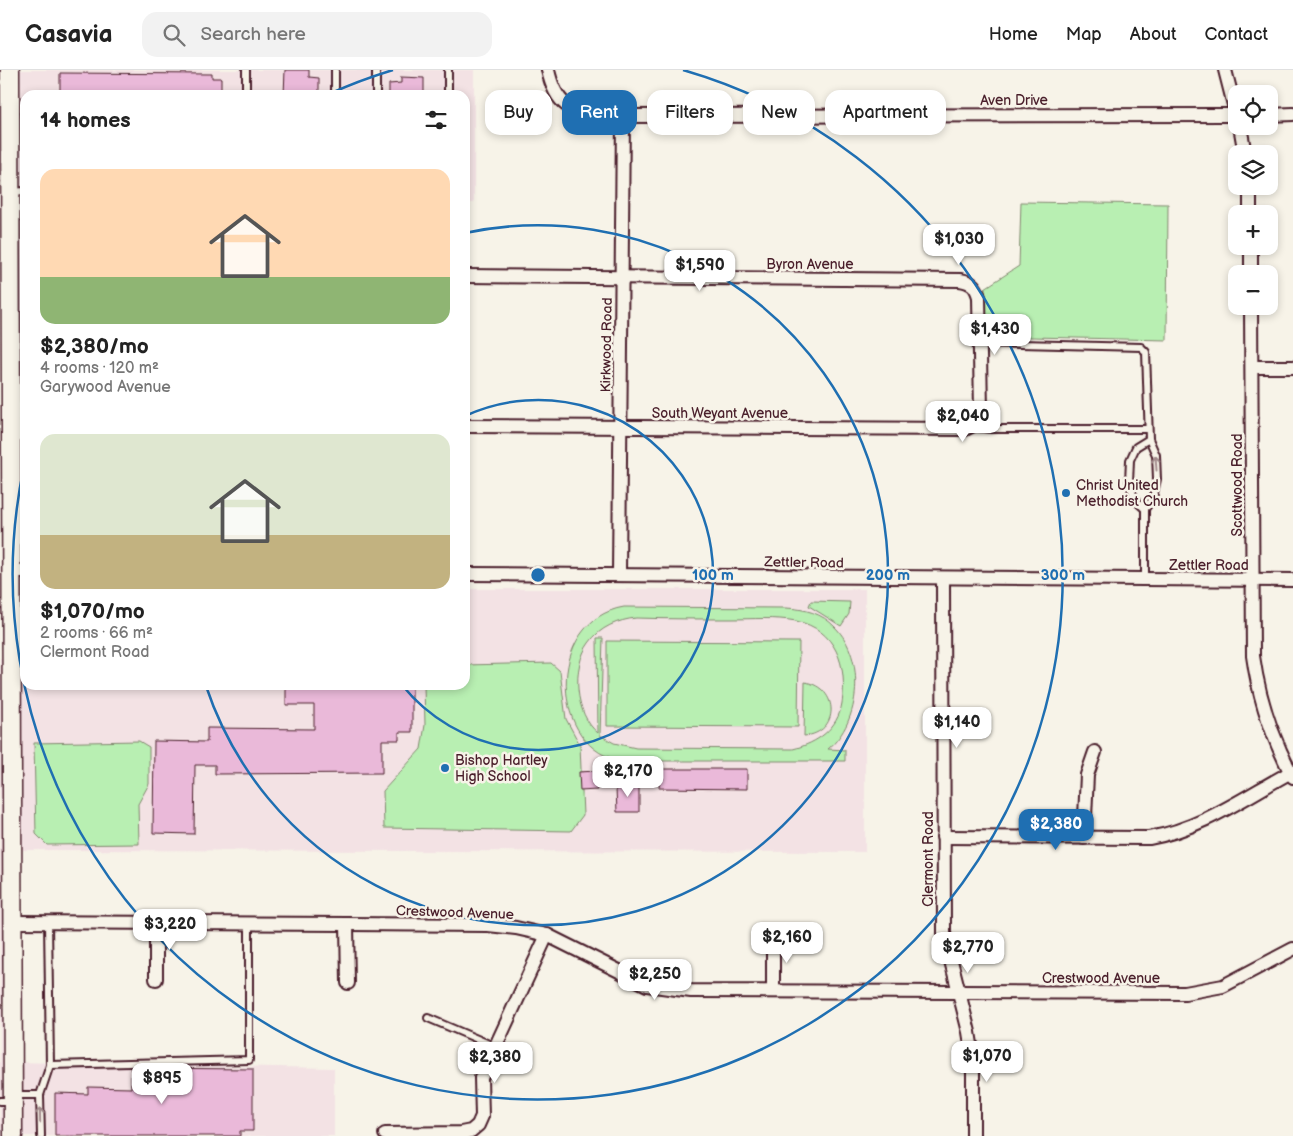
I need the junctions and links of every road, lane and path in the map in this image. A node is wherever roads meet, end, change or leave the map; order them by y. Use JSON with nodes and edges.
{"nodes":[{"id":1,"x":10,"y":70,"type":"edge"},
{"id":2,"x":246,"y":70,"type":"edge"},
{"id":3,"x":335,"y":70,"type":"edge"},
{"id":4,"x":376,"y":70,"type":"edge"},
{"id":5,"x":448,"y":70,"type":"edge"},
{"id":6,"x":548,"y":70,"type":"edge"},
{"id":7,"x":1225,"y":70,"type":"edge"},
{"id":8,"x":1229,"y":85,"type":"edge"},
{"id":9,"x":246,"y":90,"type":"edge"},
{"id":10,"x":335,"y":90,"type":"edge"},
{"id":11,"x":376,"y":90,"type":"edge"},
{"id":12,"x":448,"y":90,"type":"edge"},
{"id":13,"x":562,"y":102,"type":"edge"},
{"id":14,"x":1228,"y":114,"type":"edge"},
{"id":15,"x":1293,"y":114,"type":"edge"},
{"id":16,"x":1278,"y":115,"type":"edge"},
{"id":17,"x":637,"y":116,"type":"edge"},
{"id":18,"x":623,"y":135,"type":"edge"},
{"id":19,"x":18,"y":191,"type":"edge"},
{"id":20,"x":470,"y":276,"type":"edge"},
{"id":21,"x":622,"y":277,"type":"junction"},
{"id":22,"x":5,"y":297,"type":"edge"},
{"id":23,"x":1251,"y":315,"type":"edge"},
{"id":24,"x":981,"y":343,"type":"junction"},
{"id":25,"x":1252,"y":367,"type":"junction"},
{"id":26,"x":1293,"y":367,"type":"edge"},
{"id":27,"x":18,"y":406,"type":"edge"},
{"id":28,"x":470,"y":426,"type":"edge"},
{"id":29,"x":974,"y":426,"type":"junction"},
{"id":30,"x":620,"y":427,"type":"junction"},
{"id":31,"x":1148,"y":429,"type":"junction"},
{"id":32,"x":18,"y":434,"type":"edge"},
{"id":33,"x":1149,"y":439,"type":"junction"},
{"id":34,"x":6,"y":474,"type":"edge"},
{"id":35,"x":18,"y":498,"type":"edge"},
{"id":36,"x":1145,"y":509,"type":"junction"},
{"id":37,"x":18,"y":571,"type":"edge"},
{"id":38,"x":470,"y":574,"type":"edge"},
{"id":39,"x":619,"y":575,"type":"junction"},
{"id":40,"x":943,"y":578,"type":"junction"},
{"id":41,"x":1145,"y":580,"type":"junction"},
{"id":42,"x":1252,"y":580,"type":"junction"},
{"id":43,"x":1293,"y":580,"type":"edge"},
{"id":44,"x":6,"y":650,"type":"edge"},
{"id":45,"x":1095,"y":752,"type":"dead end"},
{"id":46,"x":1292,"y":774,"type":"edge"},
{"id":47,"x":6,"y":826,"type":"edge"},
{"id":48,"x":943,"y":837,"type":"junction"},
{"id":49,"x":1084,"y":838,"type":"junction"},
{"id":50,"x":12,"y":922,"type":"junction"},
{"id":51,"x":48,"y":922,"type":"junction"},
{"id":52,"x":156,"y":922,"type":"junction"},
{"id":53,"x":249,"y":924,"type":"junction"},
{"id":54,"x":346,"y":924,"type":"junction"},
{"id":55,"x":547,"y":935,"type":"junction"},
{"id":56,"x":773,"y":936,"type":"dead end"},
{"id":57,"x":1293,"y":949,"type":"edge"},
{"id":58,"x":156,"y":979,"type":"dead end"},
{"id":59,"x":348,"y":983,"type":"dead end"},
{"id":60,"x":773,"y":992,"type":"junction"},
{"id":61,"x":959,"y":992,"type":"junction"},
{"id":62,"x":428,"y":1018,"type":"dead end"},
{"id":63,"x":496,"y":1047,"type":"junction"},
{"id":64,"x":50,"y":1065,"type":"junction"},
{"id":65,"x":40,"y":1094,"type":"junction"},
{"id":66,"x":9,"y":1099,"type":"edge"},
{"id":67,"x":385,"y":1134,"type":"dead end"},
{"id":68,"x":13,"y":1136,"type":"edge"},
{"id":69,"x":41,"y":1136,"type":"edge"},
{"id":70,"x":973,"y":1136,"type":"edge"}],
"edges":[{"from":1,"to":19,"type":"main road"},
{"from":2,"to":9,"type":"lane"},
{"from":3,"to":10,"type":"lane"},
{"from":4,"to":11,"type":"lane"},
{"from":5,"to":12,"type":"lane"},
{"from":6,"to":13,"type":"street","name":"Aven Drive"},
{"from":7,"to":8,"type":"street"},
{"from":14,"to":17,"type":"street","name":"Aven Drive"},
{"from":15,"to":16,"type":"street"},
{"from":18,"to":21,"type":"street","name":"Kirkwood Road"},
{"from":19,"to":22,"type":"main road"},
{"from":20,"to":21,"type":"street","name":"Byron Avenue"},
{"from":21,"to":24,"type":"street","name":"Byron Avenue"},
{"from":21,"to":30,"type":"street","name":"Kirkwood Road"},
{"from":22,"to":27,"type":"main road"},
{"from":23,"to":25,"type":"street","name":"Scottwood Road"},
{"from":24,"to":29,"type":"street"},
{"from":24,"to":31,"type":"lane"},
{"from":25,"to":26,"type":"street"},
{"from":25,"to":42,"type":"street","name":"Scottwood Road"},
{"from":27,"to":32,"type":"main road"},
{"from":28,"to":30,"type":"street","name":"South Weyant Avenue"},
{"from":29,"to":30,"type":"street","name":"South Weyant Avenue"},
{"from":29,"to":31,"type":"lane"},
{"from":30,"to":39,"type":"street","name":"Kirkwood Road"},
{"from":31,"to":33,"type":"lane"},
{"from":32,"to":34,"type":"main road"},
{"from":36,"to":33,"type":"lane","one_way":true},
{"from":33,"to":36,"type":"lane"},
{"from":34,"to":35,"type":"main road"},
{"from":35,"to":37,"type":"main road"},
{"from":36,"to":41,"type":"lane"},
{"from":37,"to":44,"type":"main road"},
{"from":38,"to":39,"type":"street","name":"Zettler Road"},
{"from":39,"to":40,"type":"street","name":"Zettler Road"},
{"from":40,"to":41,"type":"street","name":"Zettler Road"},
{"from":40,"to":48,"type":"street","name":"Clermont Road"},
{"from":41,"to":42,"type":"street","name":"Zettler Road"},
{"from":42,"to":43,"type":"street","name":"Zettler Road"},
{"from":42,"to":46,"type":"street","name":"Scottwood Road"},
{"from":44,"to":47,"type":"main road"},
{"from":45,"to":49,"type":"street"},
{"from":46,"to":49,"type":"street"},
{"from":47,"to":50,"type":"main road"},
{"from":48,"to":49,"type":"street"},
{"from":48,"to":61,"type":"street","name":"Clermont Road"},
{"from":50,"to":51,"type":"street","name":"Crestwood Avenue"},
{"from":50,"to":66,"type":"main road"},
{"from":51,"to":52,"type":"street","name":"Crestwood Avenue"},
{"from":51,"to":64,"type":"lane"},
{"from":52,"to":53,"type":"street","name":"Crestwood Avenue"},
{"from":52,"to":58,"type":"street"},
{"from":53,"to":54,"type":"street","name":"Crestwood Avenue"},
{"from":53,"to":64,"type":"lane"},
{"from":54,"to":55,"type":"street","name":"Crestwood Avenue"},
{"from":54,"to":59,"type":"street"},
{"from":55,"to":60,"type":"street","name":"Crestwood Avenue"},
{"from":55,"to":63,"type":"street"},
{"from":56,"to":60,"type":"street"},
{"from":57,"to":61,"type":"street","name":"Crestwood Avenue"},
{"from":60,"to":61,"type":"street","name":"Crestwood Avenue"},
{"from":61,"to":70,"type":"street","name":"Clermont Road"},
{"from":62,"to":63,"type":"lane"},
{"from":63,"to":67,"type":"street"},
{"from":64,"to":65,"type":"lane"},
{"from":65,"to":66,"type":"lane"},
{"from":69,"to":65,"type":"lane","one_way":true},
{"from":66,"to":68,"type":"main road"}]}
